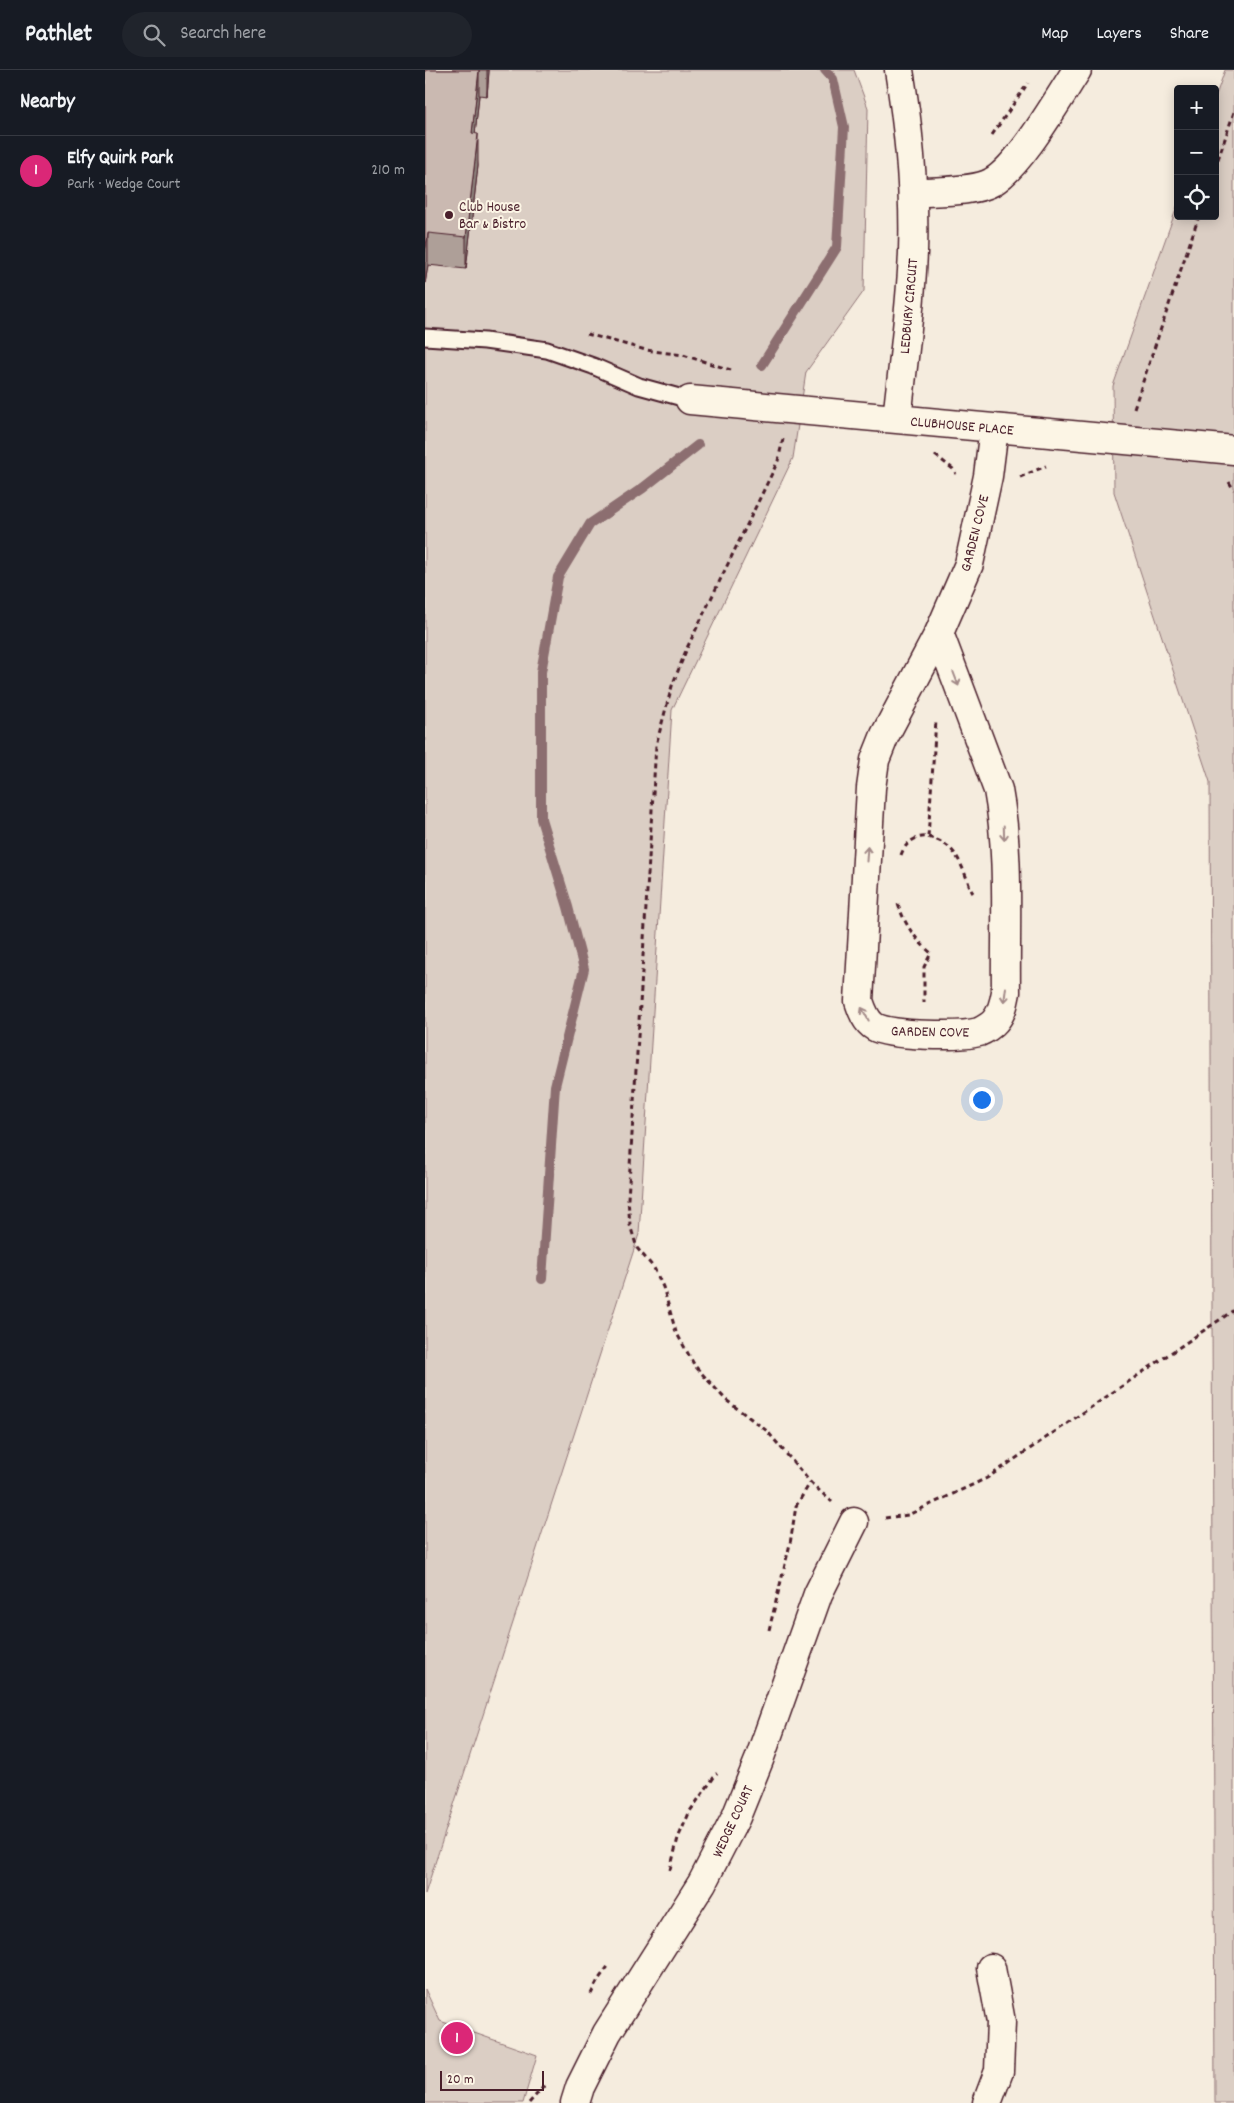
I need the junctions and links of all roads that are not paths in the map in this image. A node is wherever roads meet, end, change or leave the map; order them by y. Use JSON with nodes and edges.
{"nodes":[{"id":1,"x":899,"y":70,"type":"edge"},
{"id":2,"x":1077,"y":70,"type":"edge"},
{"id":3,"x":913,"y":193,"type":"junction"},
{"id":4,"x":425,"y":338,"type":"edge"},
{"id":5,"x":690,"y":400,"type":"joint"},
{"id":6,"x":897,"y":418,"type":"junction"},
{"id":7,"x":995,"y":428,"type":"junction"},
{"id":8,"x":1234,"y":450,"type":"edge"},
{"id":9,"x":939,"y":633,"type":"junction"},
{"id":10,"x":854,"y":1522,"type":"road end"},
{"id":11,"x":991,"y":1968,"type":"dead end"},
{"id":12,"x":575,"y":2103,"type":"edge"},
{"id":13,"x":987,"y":2103,"type":"edge"}],
"edges":[{"from":1,"to":3,"type":"street","name":"LEDBURY CIRCUIT"},
{"from":2,"to":3,"type":"street"},
{"from":3,"to":6,"type":"street","name":"LEDBURY CIRCUIT"},
{"from":4,"to":5,"type":"lane"},
{"from":5,"to":6,"type":"street","name":"CLUBHOUSE PLACE"},
{"from":6,"to":7,"type":"street","name":"CLUBHOUSE PLACE"},
{"from":7,"to":8,"type":"street","name":"CLUBHOUSE PLACE"},
{"from":7,"to":9,"type":"street","name":"GARDEN COVE"},
{"from":9,"to":9,"type":"street","name":"GARDEN COVE","one_way":true},
{"from":10,"to":12,"type":"street","name":"WEDGE COURT"},
{"from":11,"to":13,"type":"street"}]}
